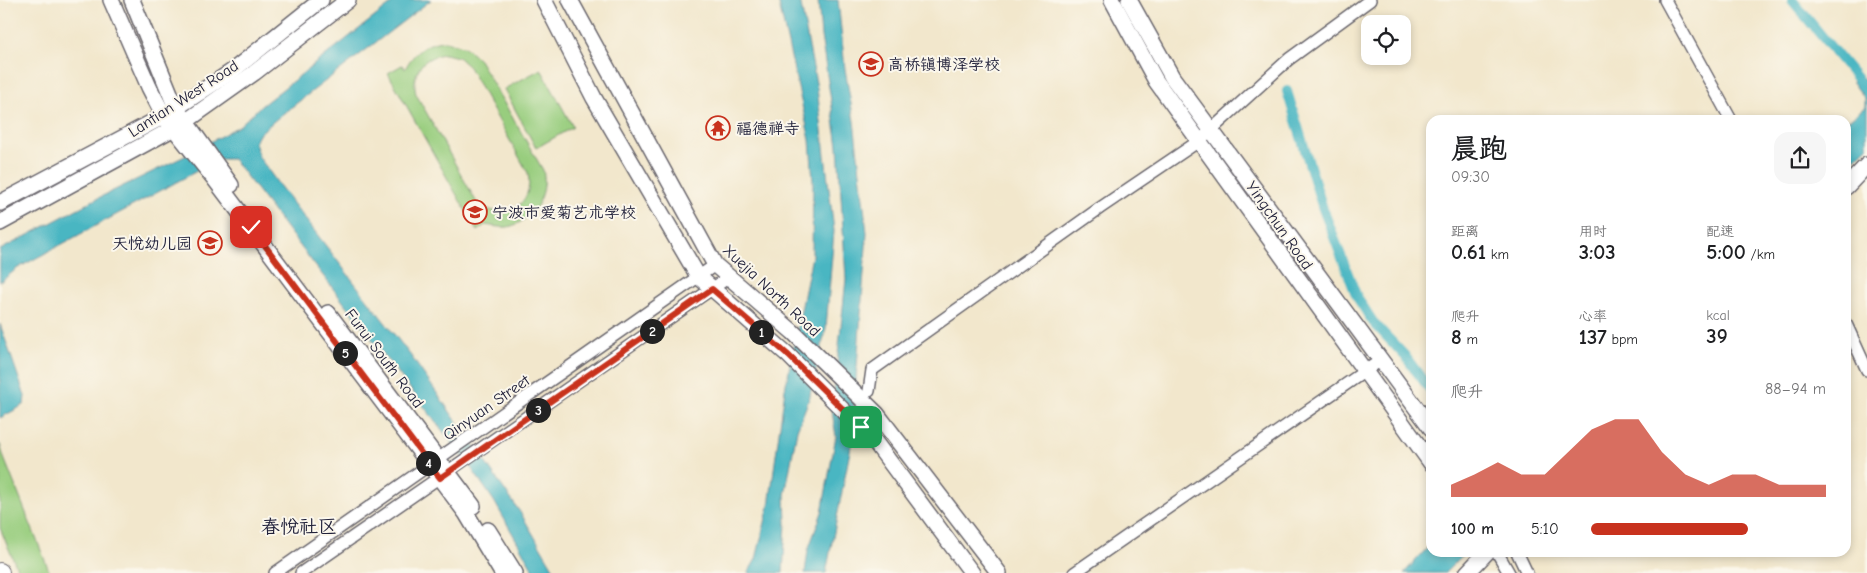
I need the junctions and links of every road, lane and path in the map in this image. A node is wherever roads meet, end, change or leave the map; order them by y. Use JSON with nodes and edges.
{"nodes":[{"id":1,"x":111,"y":0,"type":"edge"},
{"id":2,"x":132,"y":0,"type":"edge"},
{"id":3,"x":321,"y":0,"type":"edge"},
{"id":4,"x":348,"y":0,"type":"edge"},
{"id":5,"x":544,"y":0,"type":"edge"},
{"id":6,"x":570,"y":0,"type":"edge"},
{"id":7,"x":1112,"y":0,"type":"edge"},
{"id":8,"x":1129,"y":0,"type":"edge"},
{"id":9,"x":1370,"y":0,"type":"edge"},
{"id":10,"x":1664,"y":0,"type":"edge"},
{"id":11,"x":170,"y":112,"type":"junction"},
{"id":12,"x":1727,"y":115,"type":"edge"},
{"id":13,"x":179,"y":126,"type":"junction"},
{"id":14,"x":1211,"y":129,"type":"junction"},
{"id":15,"x":1199,"y":141,"type":"junction"},
{"id":16,"x":1867,"y":165,"type":"edge"},
{"id":17,"x":1851,"y":182,"type":"edge"},
{"id":18,"x":0,"y":203,"type":"edge"},
{"id":19,"x":0,"y":223,"type":"edge"},
{"id":20,"x":715,"y":265,"type":"junction"},
{"id":21,"x":698,"y":276,"type":"junction"},
{"id":22,"x":729,"y":277,"type":"junction"},
{"id":23,"x":712,"y":289,"type":"junction"},
{"id":24,"x":1851,"y":335,"type":"edge"},
{"id":25,"x":1381,"y":360,"type":"junction"},
{"id":26,"x":1867,"y":370,"type":"edge"},
{"id":27,"x":1363,"y":371,"type":"junction"},
{"id":28,"x":867,"y":396,"type":"junction"},
{"id":29,"x":1426,"y":421,"type":"edge"},
{"id":30,"x":1426,"y":456,"type":"edge"},
{"id":31,"x":440,"y":459,"type":"junction"},
{"id":32,"x":449,"y":471,"type":"junction"},
{"id":33,"x":1481,"y":557,"type":"edge"},
{"id":34,"x":1500,"y":557,"type":"edge"},
{"id":35,"x":1519,"y":557,"type":"edge"},
{"id":36,"x":275,"y":573,"type":"edge"},
{"id":37,"x":301,"y":573,"type":"edge"},
{"id":38,"x":502,"y":573,"type":"edge"},
{"id":39,"x":515,"y":573,"type":"edge"},
{"id":40,"x":972,"y":573,"type":"edge"},
{"id":41,"x":999,"y":573,"type":"edge"},
{"id":42,"x":1074,"y":573,"type":"edge"},
{"id":43,"x":1467,"y":573,"type":"edge"},
{"id":44,"x":1509,"y":573,"type":"edge"},
{"id":45,"x":1527,"y":573,"type":"edge"}],
"edges":[{"from":1,"to":11,"type":"street"},
{"from":2,"to":11,"type":"street"},
{"from":3,"to":11,"type":"street","name":"Lantian West Road"},
{"from":4,"to":13,"type":"street","name":"Lantian West Road"},
{"from":5,"to":21,"type":"street"},
{"from":6,"to":20,"type":"street","name":"Xuejia North Road"},
{"from":7,"to":15,"type":"street","name":"Yingchun Road"},
{"from":8,"to":14,"type":"street","name":"Yingchun Road"},
{"from":9,"to":14,"type":"street"},
{"from":10,"to":12,"type":"street"},
{"from":11,"to":13,"type":"street"},
{"from":11,"to":18,"type":"street","name":"Lantian West Road"},
{"from":13,"to":19,"type":"street","name":"Lantian West Road"},
{"from":13,"to":31,"type":"street","name":"Furui South Road"},
{"from":14,"to":15,"type":"street"},
{"from":14,"to":25,"type":"street","name":"Yingchun Road"},
{"from":15,"to":27,"type":"street","name":"Yingchun Road"},
{"from":15,"to":28,"type":"street"},
{"from":16,"to":17,"type":"street"},
{"from":20,"to":21,"type":"street","name":"Qinyuan Street"},
{"from":20,"to":22,"type":"street","name":"Xuejia North Road"},
{"from":21,"to":23,"type":"street"},
{"from":21,"to":31,"type":"street","name":"Qinyuan Street"},
{"from":22,"to":23,"type":"street","name":"Qinyuan Street"},
{"from":22,"to":28,"type":"street","name":"Xuejia North Road"},
{"from":23,"to":32,"type":"street","name":"Qinyuan Street"},
{"from":23,"to":40,"type":"street"},
{"from":24,"to":26,"type":"street"},
{"from":25,"to":27,"type":"street"},
{"from":25,"to":29,"type":"street","name":"Yingchun Road"},
{"from":27,"to":30,"type":"street","name":"Yingchun Road"},
{"from":27,"to":42,"type":"street"},
{"from":28,"to":41,"type":"street","name":"Xuejia North Road"},
{"from":31,"to":32,"type":"street","name":"Furui South Road"},
{"from":31,"to":36,"type":"street","name":"Qinyuan Street"},
{"from":32,"to":37,"type":"street","name":"Qinyuan Street"},
{"from":32,"to":38,"type":"street","name":"Furui South Road"},
{"from":32,"to":39,"type":"street","name":"Furui South Road"},
{"from":33,"to":43,"type":"street"},
{"from":34,"to":44,"type":"street"},
{"from":35,"to":45,"type":"street"}]}
